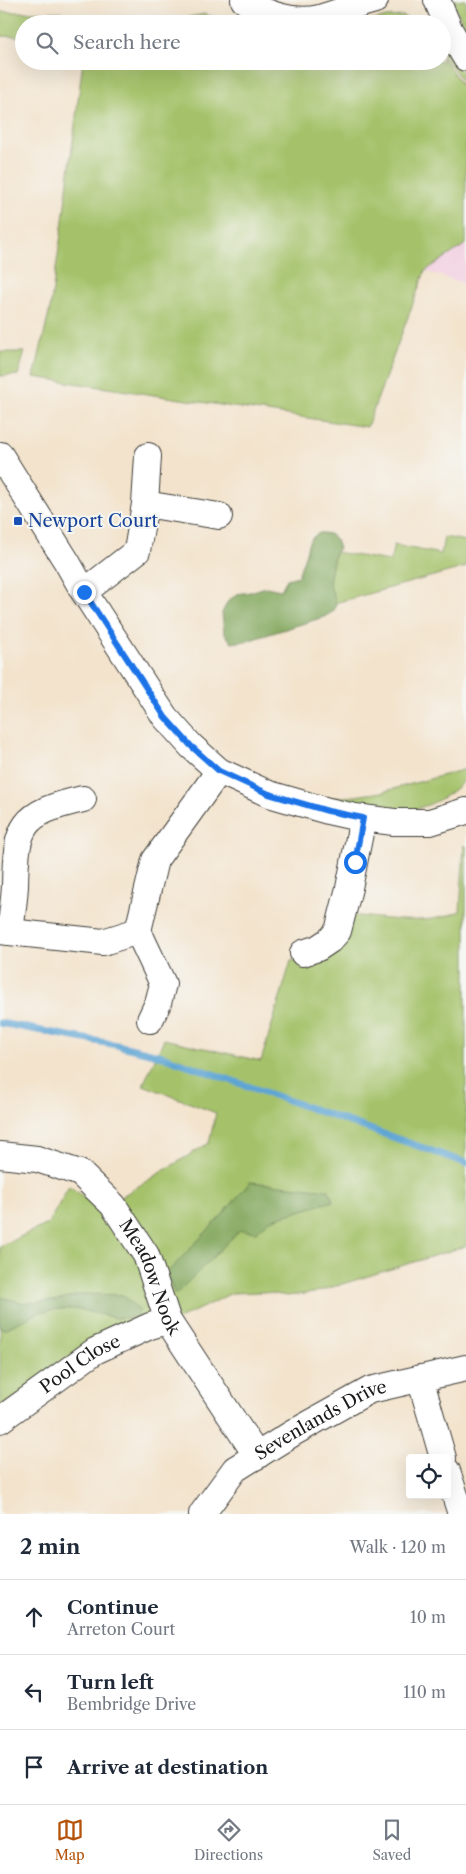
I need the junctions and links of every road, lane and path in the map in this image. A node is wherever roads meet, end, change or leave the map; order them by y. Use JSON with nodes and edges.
{"nodes":[{"id":1,"x":244,"y":0,"type":"edge"},
{"id":2,"x":375,"y":0,"type":"edge"},
{"id":3,"x":437,"y":0,"type":"edge"},
{"id":4,"x":279,"y":15,"type":"edge"},
{"id":5,"x":327,"y":15,"type":"edge"},
{"id":6,"x":443,"y":15,"type":"edge"},
{"id":7,"x":451,"y":33,"type":"edge"},
{"id":8,"x":466,"y":58,"type":"edge"},
{"id":9,"x":0,"y":455,"type":"edge"},
{"id":10,"x":148,"y":456,"type":"dead end"},
{"id":11,"x":145,"y":504,"type":"junction"},
{"id":12,"x":219,"y":516,"type":"dead end"},
{"id":13,"x":84,"y":592,"type":"junction"},
{"id":14,"x":219,"y":771,"type":"junction"},
{"id":15,"x":83,"y":799,"type":"dead end"},
{"id":16,"x":466,"y":811,"type":"edge"},
{"id":17,"x":363,"y":818,"type":"junction"},
{"id":18,"x":138,"y":931,"type":"junction"},
{"id":19,"x":5,"y":932,"type":"edge"},
{"id":20,"x":303,"y":953,"type":"dead end"},
{"id":21,"x":150,"y":1020,"type":"dead end"},
{"id":22,"x":0,"y":1155,"type":"edge"},
{"id":23,"x":168,"y":1321,"type":"junction"},
{"id":24,"x":466,"y":1368,"type":"edge"},
{"id":25,"x":420,"y":1378,"type":"junction"},
{"id":26,"x":0,"y":1420,"type":"edge"},
{"id":27,"x":443,"y":1454,"type":"edge"},
{"id":28,"x":257,"y":1456,"type":"junction"},
{"id":29,"x":451,"y":1483,"type":"edge"},
{"id":30,"x":202,"y":1514,"type":"edge"},
{"id":31,"x":461,"y":1514,"type":"edge"}],
"edges":[{"from":1,"to":4,"type":"street"},
{"from":2,"to":5,"type":"street"},
{"from":3,"to":6,"type":"street"},
{"from":7,"to":8,"type":"street"},
{"from":9,"to":13,"type":"street"},
{"from":10,"to":11,"type":"street"},
{"from":11,"to":12,"type":"street"},
{"from":11,"to":13,"type":"street"},
{"from":13,"to":14,"type":"street"},
{"from":14,"to":17,"type":"street"},
{"from":14,"to":18,"type":"street"},
{"from":15,"to":19,"type":"street"},
{"from":16,"to":17,"type":"street"},
{"from":17,"to":20,"type":"street"},
{"from":18,"to":19,"type":"street"},
{"from":18,"to":21,"type":"street"},
{"from":22,"to":23,"type":"street","name":"Meadow Nook"},
{"from":23,"to":26,"type":"street","name":"Pool Close"},
{"from":23,"to":28,"type":"street","name":"Meadow Nook"},
{"from":24,"to":25,"type":"street","name":"Sevenlands Drive"},
{"from":25,"to":27,"type":"street"},
{"from":25,"to":28,"type":"street","name":"Sevenlands Drive"},
{"from":28,"to":30,"type":"street","name":"Sevenlands Drive"},
{"from":29,"to":31,"type":"street"}]}
